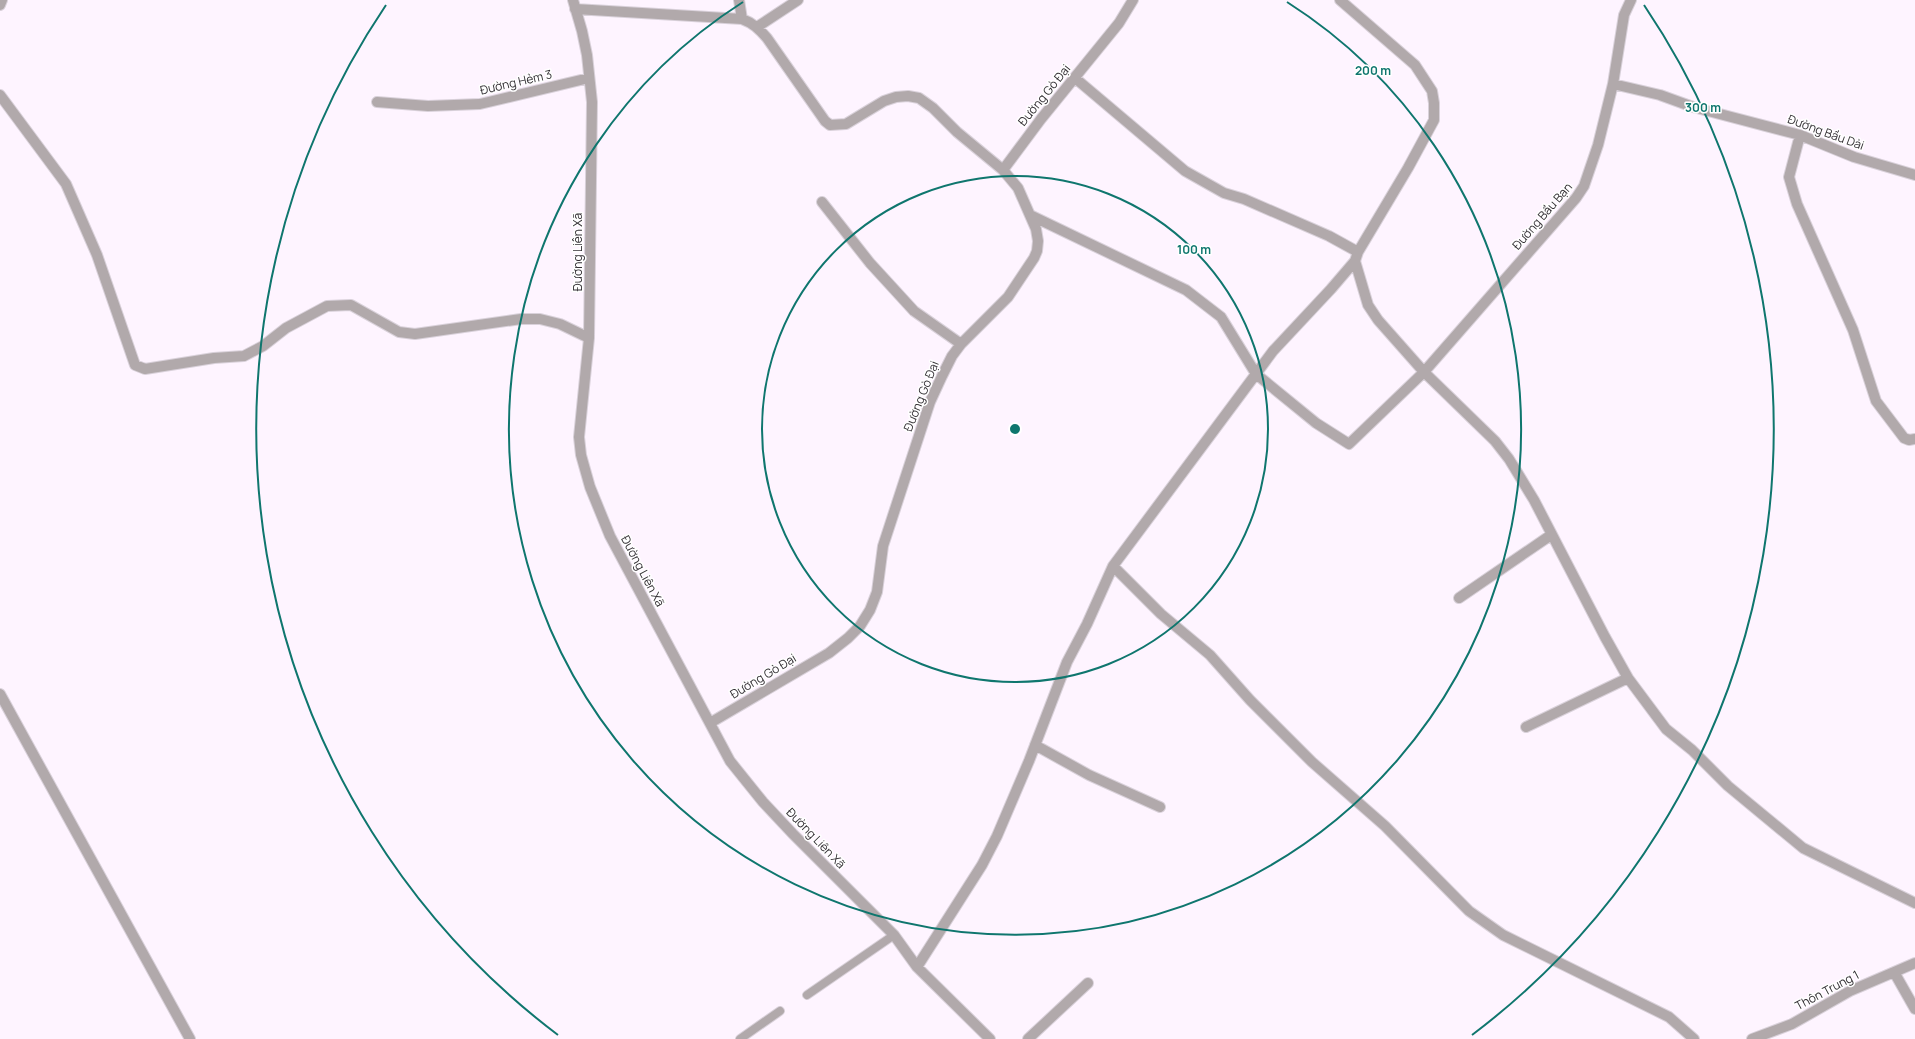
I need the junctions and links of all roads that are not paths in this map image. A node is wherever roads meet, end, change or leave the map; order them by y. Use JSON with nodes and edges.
{"nodes":[{"id":1,"x":2,"y":0,"type":"edge"},
{"id":2,"x":739,"y":0,"type":"edge"},
{"id":3,"x":798,"y":0,"type":"edge"},
{"id":4,"x":1133,"y":0,"type":"edge"},
{"id":5,"x":1340,"y":0,"type":"edge"},
{"id":6,"x":1631,"y":0,"type":"edge"},
{"id":7,"x":574,"y":4,"type":"edge"},
{"id":8,"x":0,"y":5,"type":"edge"},
{"id":9,"x":742,"y":19,"type":"junction"},
{"id":10,"x":757,"y":27,"type":"junction"},
{"id":11,"x":589,"y":78,"type":"junction"},
{"id":12,"x":1075,"y":78,"type":"junction"},
{"id":13,"x":1612,"y":84,"type":"junction"},
{"id":14,"x":0,"y":95,"type":"edge"},
{"id":15,"x":377,"y":102,"type":"dead end"},
{"id":16,"x":1800,"y":135,"type":"junction"},
{"id":17,"x":1003,"y":170,"type":"junction"},
{"id":18,"x":1915,"y":174,"type":"edge"},
{"id":19,"x":822,"y":202,"type":"dead end"},
{"id":20,"x":1032,"y":216,"type":"junction"},
{"id":21,"x":1357,"y":256,"type":"junction"},
{"id":22,"x":589,"y":338,"type":"junction"},
{"id":23,"x":961,"y":344,"type":"junction"},
{"id":24,"x":1424,"y":372,"type":"junction"},
{"id":25,"x":1256,"y":374,"type":"junction"},
{"id":26,"x":1915,"y":439,"type":"edge"},
{"id":27,"x":1551,"y":535,"type":"junction"},
{"id":28,"x":1113,"y":566,"type":"junction"},
{"id":29,"x":1459,"y":598,"type":"dead end"},
{"id":30,"x":1628,"y":678,"type":"junction"},
{"id":31,"x":0,"y":694,"type":"edge"},
{"id":32,"x":710,"y":723,"type":"junction"},
{"id":33,"x":1526,"y":727,"type":"dead end"},
{"id":34,"x":1035,"y":745,"type":"junction"},
{"id":35,"x":1160,"y":807,"type":"dead end"},
{"id":36,"x":1915,"y":903,"type":"edge"},
{"id":37,"x":894,"y":935,"type":"junction"},
{"id":38,"x":1915,"y":963,"type":"edge"},
{"id":39,"x":917,"y":967,"type":"junction"},
{"id":40,"x":1894,"y":972,"type":"junction"},
{"id":41,"x":1088,"y":983,"type":"dead end"},
{"id":42,"x":807,"y":995,"type":"dead end"},
{"id":43,"x":1915,"y":1009,"type":"edge"},
{"id":44,"x":780,"y":1011,"type":"dead end"},
{"id":45,"x":190,"y":1039,"type":"edge"},
{"id":46,"x":740,"y":1039,"type":"edge"},
{"id":47,"x":990,"y":1039,"type":"edge"},
{"id":48,"x":1028,"y":1039,"type":"edge"},
{"id":49,"x":1694,"y":1039,"type":"edge"},
{"id":50,"x":1752,"y":1039,"type":"edge"}],
"edges":[{"from":1,"to":8,"type":"street"},
{"from":2,"to":9,"type":"street"},
{"from":3,"to":10,"type":"street"},
{"from":4,"to":12,"type":"street","name":"Đường Gò Đại"},
{"from":5,"to":21,"type":"street"},
{"from":6,"to":13,"type":"street","name":"Đường Bầu Bạn"},
{"from":7,"to":9,"type":"street"},
{"from":7,"to":11,"type":"street","name":"Đường Liên Xã"},
{"from":9,"to":10,"type":"street"},
{"from":10,"to":17,"type":"street"},
{"from":11,"to":15,"type":"street","name":"Đường Hẻm 3"},
{"from":11,"to":22,"type":"street","name":"Đường Liên Xã"},
{"from":12,"to":17,"type":"street","name":"Đường Gò Đại"},
{"from":12,"to":21,"type":"street"},
{"from":13,"to":16,"type":"street","name":"Đường Bầu Dài"},
{"from":13,"to":24,"type":"street","name":"Đường Bầu Bạn"},
{"from":14,"to":22,"type":"street"},
{"from":16,"to":18,"type":"street","name":"Đường Bầu Dài"},
{"from":16,"to":26,"type":"street"},
{"from":17,"to":20,"type":"street","name":"Đường Gò Đại"},
{"from":19,"to":23,"type":"street"},
{"from":20,"to":23,"type":"street","name":"Đường Gò Đại"},
{"from":20,"to":25,"type":"street"},
{"from":21,"to":24,"type":"street"},
{"from":21,"to":25,"type":"street"},
{"from":22,"to":32,"type":"street","name":"Đường Liên Xã"},
{"from":23,"to":32,"type":"street","name":"Đường Gò Đại"},
{"from":24,"to":25,"type":"street","name":"Đường Bầu Bạn"},
{"from":24,"to":27,"type":"street"},
{"from":25,"to":28,"type":"street"},
{"from":27,"to":29,"type":"street"},
{"from":27,"to":30,"type":"street"},
{"from":28,"to":34,"type":"street"},
{"from":28,"to":49,"type":"street"},
{"from":30,"to":33,"type":"street"},
{"from":30,"to":36,"type":"street"},
{"from":31,"to":45,"type":"street"},
{"from":32,"to":37,"type":"street","name":"Đường Liên Xã"},
{"from":34,"to":35,"type":"street"},
{"from":34,"to":39,"type":"street"},
{"from":37,"to":39,"type":"street","name":"Đường Liên Xã"},
{"from":37,"to":42,"type":"lane"},
{"from":38,"to":40,"type":"street","name":"Thôn Trung 1"},
{"from":39,"to":47,"type":"street","name":"Đường Liên Xã"},
{"from":40,"to":43,"type":"street"},
{"from":40,"to":50,"type":"street","name":"Thôn Trung 1"},
{"from":41,"to":48,"type":"street"},
{"from":44,"to":46,"type":"lane"}]}
